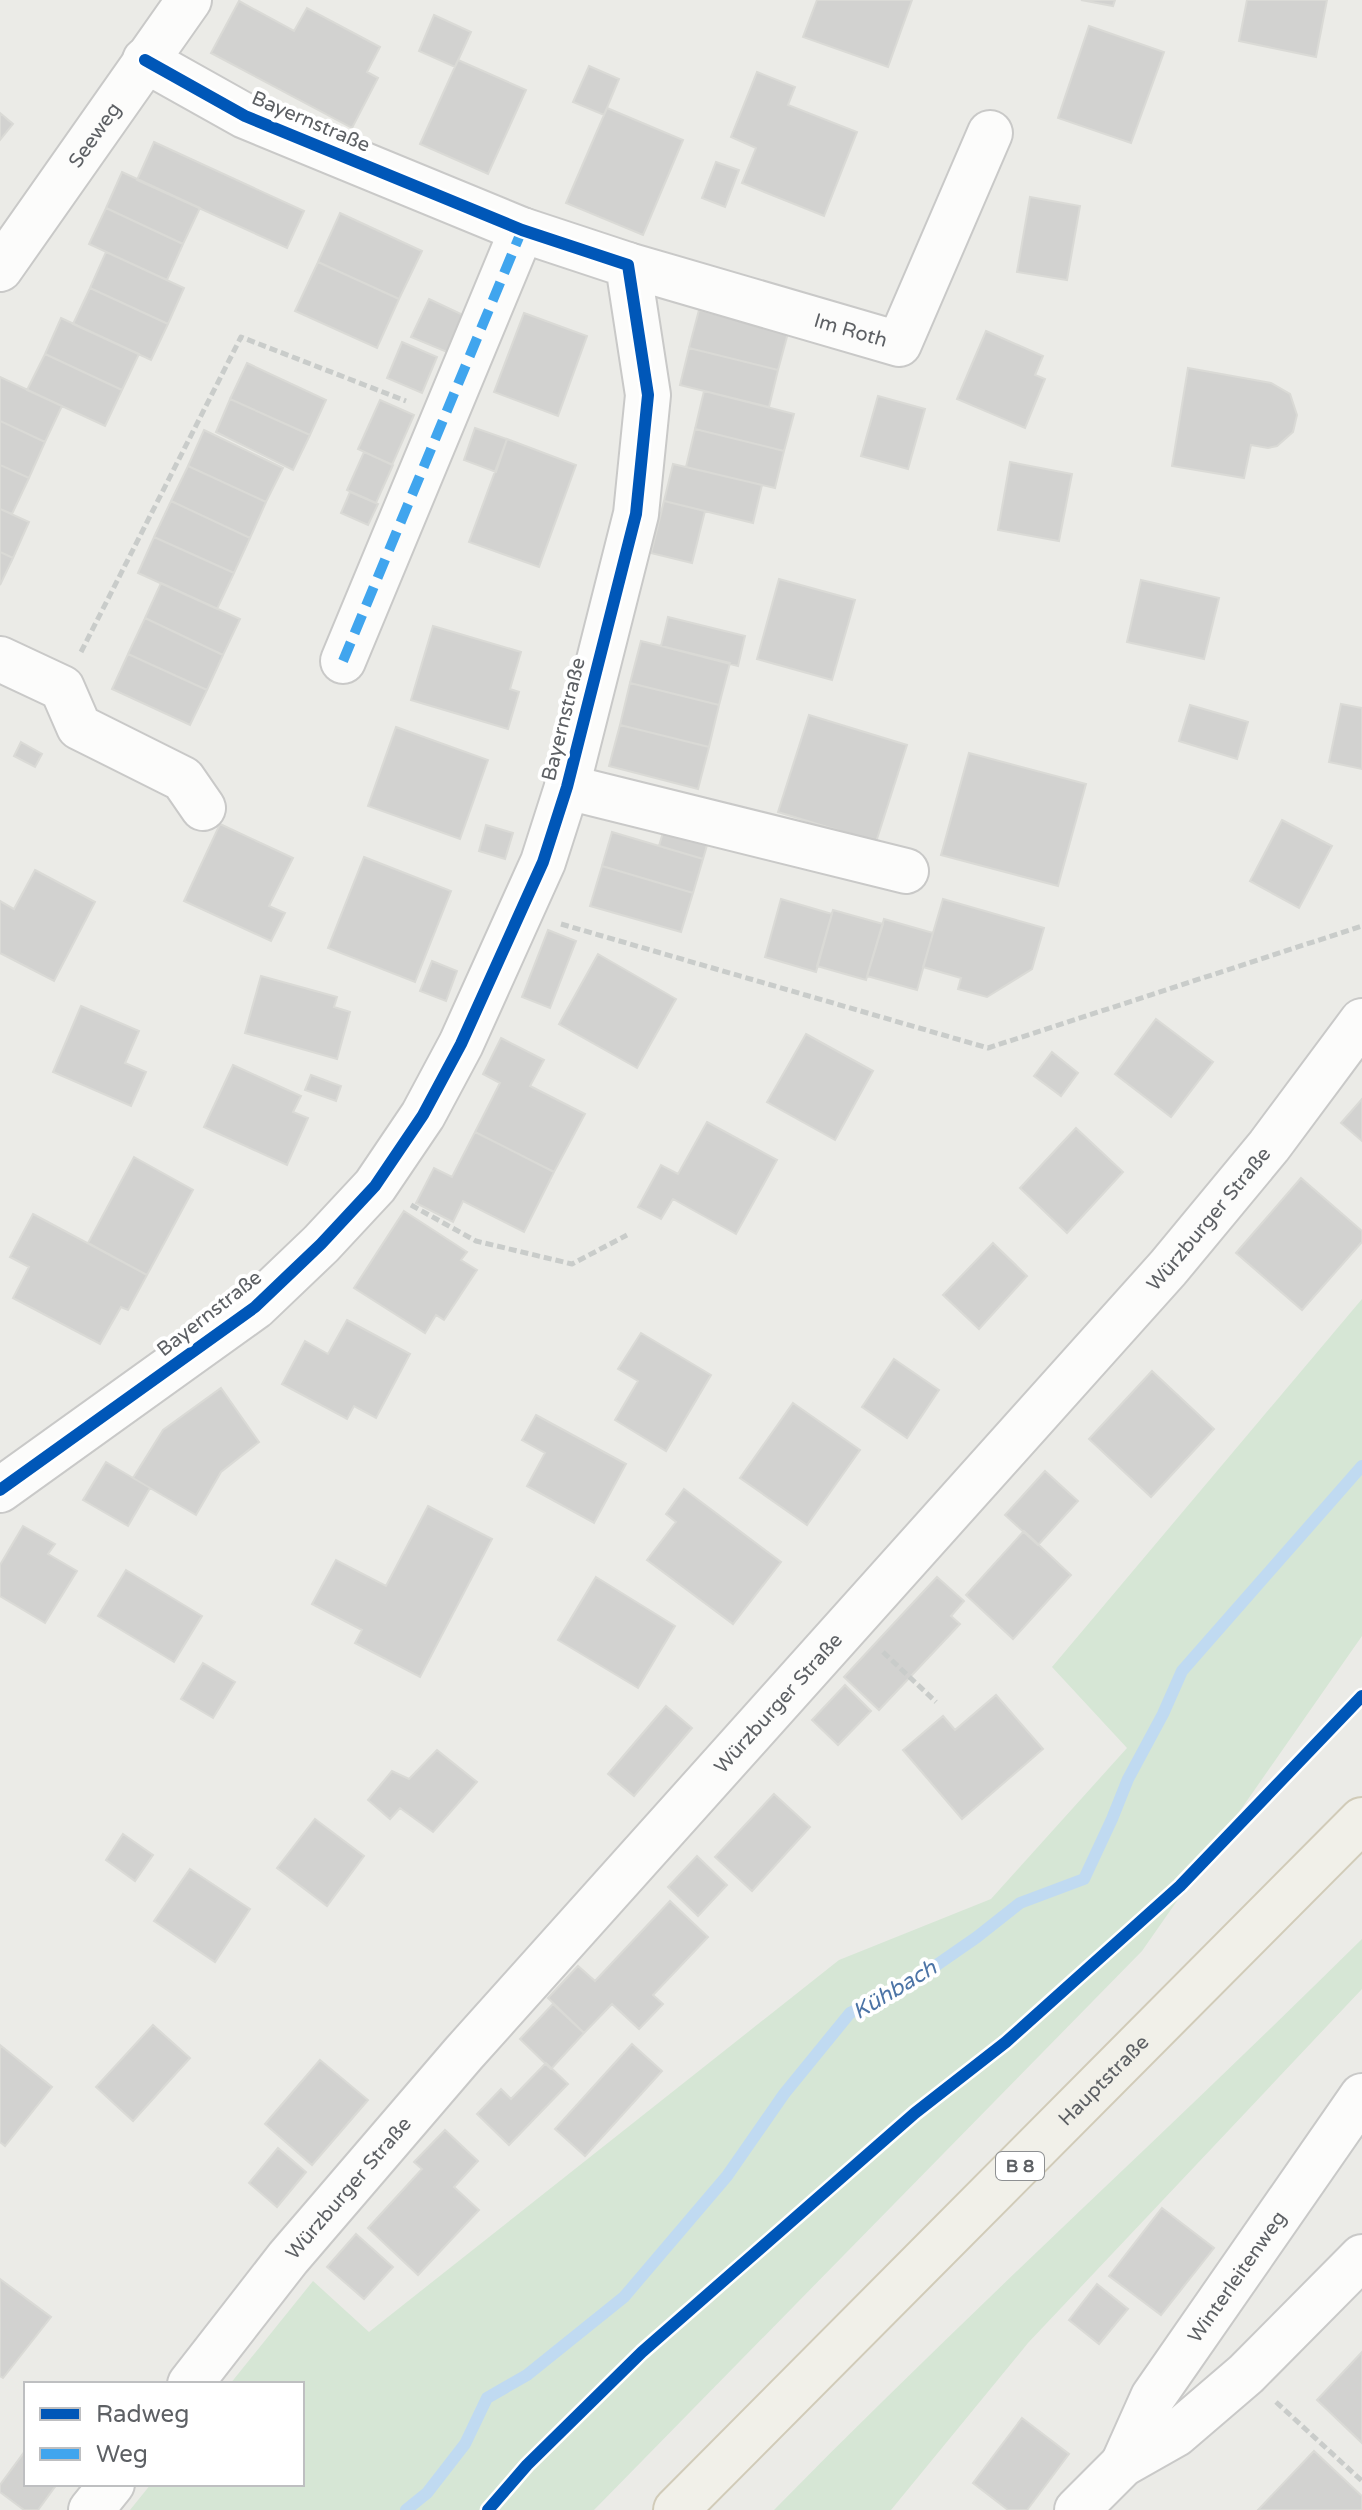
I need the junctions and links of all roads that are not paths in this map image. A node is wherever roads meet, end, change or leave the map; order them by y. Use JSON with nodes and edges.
{"nodes":[{"id":1,"x":189,"y":0,"type":"edge"},
{"id":2,"x":145,"y":60,"type":"junction"},
{"id":3,"x":990,"y":133,"type":"dead end"},
{"id":4,"x":522,"y":230,"type":"junction"},
{"id":5,"x":628,"y":265,"type":"junction"},
{"id":6,"x":0,"y":269,"type":"edge"},
{"id":7,"x":0,"y":659,"type":"edge"},
{"id":8,"x":343,"y":661,"type":"dead end"},
{"id":9,"x":567,"y":787,"type":"junction"},
{"id":10,"x":203,"y":808,"type":"dead end"},
{"id":11,"x":906,"y":871,"type":"dead end"},
{"id":12,"x":1362,"y":1021,"type":"edge"},
{"id":13,"x":0,"y":1490,"type":"edge"},
{"id":14,"x":1362,"y":1820,"type":"edge"},
{"id":15,"x":1362,"y":2096,"type":"edge"},
{"id":16,"x":1362,"y":2257,"type":"edge"},
{"id":17,"x":192,"y":2382,"type":"edge"},
{"id":18,"x":1123,"y":2464,"type":"junction"},
{"id":19,"x":110,"y":2486,"type":"edge"},
{"id":20,"x":91,"y":2510,"type":"edge"},
{"id":21,"x":676,"y":2510,"type":"edge"},
{"id":22,"x":1077,"y":2510,"type":"edge"}],
"edges":[{"from":1,"to":2,"type":"street","name":"Seeweg"},
{"from":2,"to":4,"type":"street","name":"Bayernstraße"},
{"from":2,"to":6,"type":"street","name":"Seeweg"},
{"from":3,"to":5,"type":"street","name":"Im Roth"},
{"from":4,"to":5,"type":"street","name":"Bayernstraße"},
{"from":4,"to":8,"type":"street"},
{"from":5,"to":9,"type":"street","name":"Bayernstraße"},
{"from":7,"to":10,"type":"street"},
{"from":9,"to":11,"type":"street","name":"Bayernstraße"},
{"from":9,"to":13,"type":"street","name":"Bayernstraße"},
{"from":12,"to":17,"type":"street","name":"Würzburger Straße"},
{"from":14,"to":21,"type":"main road","name":"Hauptstraße","number":"B 8"},
{"from":15,"to":18,"type":"street","name":"Winterleitenweg"},
{"from":16,"to":18,"type":"street","name":"Winterleitenweg"},
{"from":18,"to":22,"type":"street","name":"Winterleitenweg"},
{"from":19,"to":20,"type":"street"}]}
